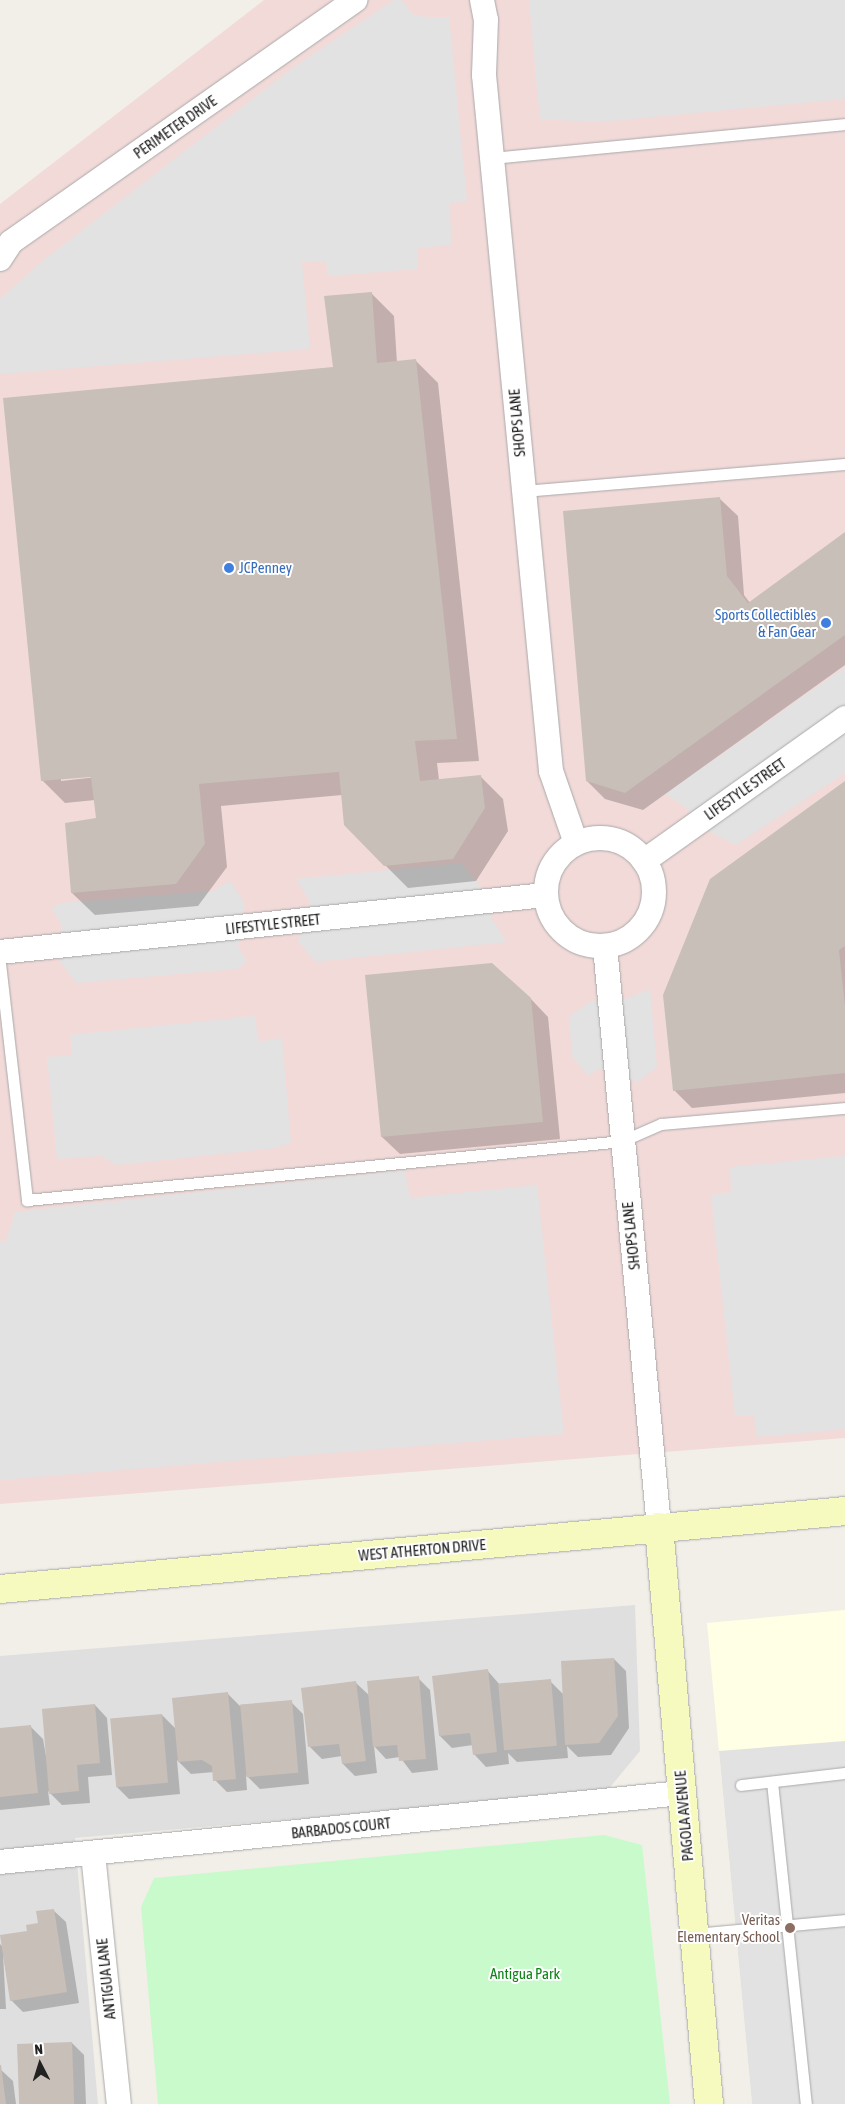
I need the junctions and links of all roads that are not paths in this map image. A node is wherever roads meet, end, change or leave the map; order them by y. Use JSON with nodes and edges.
{"nodes":[{"id":1,"x":355,"y":0,"type":"edge"},
{"id":2,"x":482,"y":0,"type":"edge"},
{"id":3,"x":845,"y":124,"type":"edge"},
{"id":4,"x":492,"y":158,"type":"junction"},
{"id":5,"x":0,"y":259,"type":"edge"},
{"id":6,"x":845,"y":464,"type":"edge"},
{"id":7,"x":523,"y":491,"type":"junction"},
{"id":8,"x":845,"y":718,"type":"edge"},
{"id":9,"x":576,"y":843,"type":"junction"},
{"id":10,"x":644,"y":860,"type":"junction"},
{"id":11,"x":546,"y":895,"type":"junction"},
{"id":12,"x":605,"y":946,"type":"junction"},
{"id":13,"x":0,"y":952,"type":"edge"},
{"id":14,"x":0,"y":963,"type":"edge"},
{"id":15,"x":845,"y":1108,"type":"edge"},
{"id":16,"x":622,"y":1141,"type":"junction"},
{"id":17,"x":845,"y":1511,"type":"edge"},
{"id":18,"x":660,"y":1527,"type":"junction"},
{"id":19,"x":0,"y":1589,"type":"edge"},
{"id":20,"x":845,"y":1773,"type":"edge"},
{"id":21,"x":772,"y":1782,"type":"junction"},
{"id":22,"x":741,"y":1785,"type":"dead end"},
{"id":23,"x":682,"y":1793,"type":"junction"},
{"id":24,"x":93,"y":1854,"type":"junction"},
{"id":25,"x":0,"y":1862,"type":"edge"},
{"id":26,"x":845,"y":1920,"type":"edge"},
{"id":27,"x":787,"y":1926,"type":"junction"},
{"id":28,"x":695,"y":1934,"type":"junction"},
{"id":29,"x":119,"y":2104,"type":"edge"},
{"id":30,"x":709,"y":2104,"type":"edge"},
{"id":31,"x":806,"y":2104,"type":"edge"}],
"edges":[{"from":1,"to":5,"type":"street","name":"PERIMETER DRIVE"},
{"from":2,"to":4,"type":"street","name":"SHOPS LANE"},
{"from":3,"to":4,"type":"lane"},
{"from":4,"to":7,"type":"street","name":"SHOPS LANE"},
{"from":6,"to":7,"type":"lane"},
{"from":7,"to":9,"type":"street","name":"SHOPS LANE"},
{"from":8,"to":10,"type":"street","name":"LIFESTYLE STREET"},
{"from":9,"to":10,"type":"street"},
{"from":9,"to":11,"type":"street"},
{"from":10,"to":12,"type":"street"},
{"from":11,"to":12,"type":"street"},
{"from":11,"to":13,"type":"street","name":"LIFESTYLE STREET"},
{"from":12,"to":16,"type":"street","name":"SHOPS LANE"},
{"from":14,"to":16,"type":"lane"},
{"from":15,"to":16,"type":"lane"},
{"from":16,"to":18,"type":"street","name":"SHOPS LANE"},
{"from":17,"to":18,"type":"street","name":"WEST ATHERTON DRIVE"},
{"from":18,"to":19,"type":"street","name":"WEST ATHERTON DRIVE"},
{"from":18,"to":23,"type":"street","name":"PAGOLA AVENUE"},
{"from":20,"to":21,"type":"lane"},
{"from":21,"to":22,"type":"lane"},
{"from":21,"to":27,"type":"lane"},
{"from":23,"to":24,"type":"street","name":"BARBADOS COURT"},
{"from":23,"to":28,"type":"street","name":"PAGOLA AVENUE"},
{"from":24,"to":25,"type":"street","name":"BARBADOS COURT"},
{"from":24,"to":29,"type":"street","name":"ANTIGUA LANE"},
{"from":26,"to":27,"type":"lane"},
{"from":27,"to":28,"type":"lane"},
{"from":27,"to":31,"type":"lane"},
{"from":28,"to":30,"type":"street","name":"PAGOLA AVENUE"}]}
